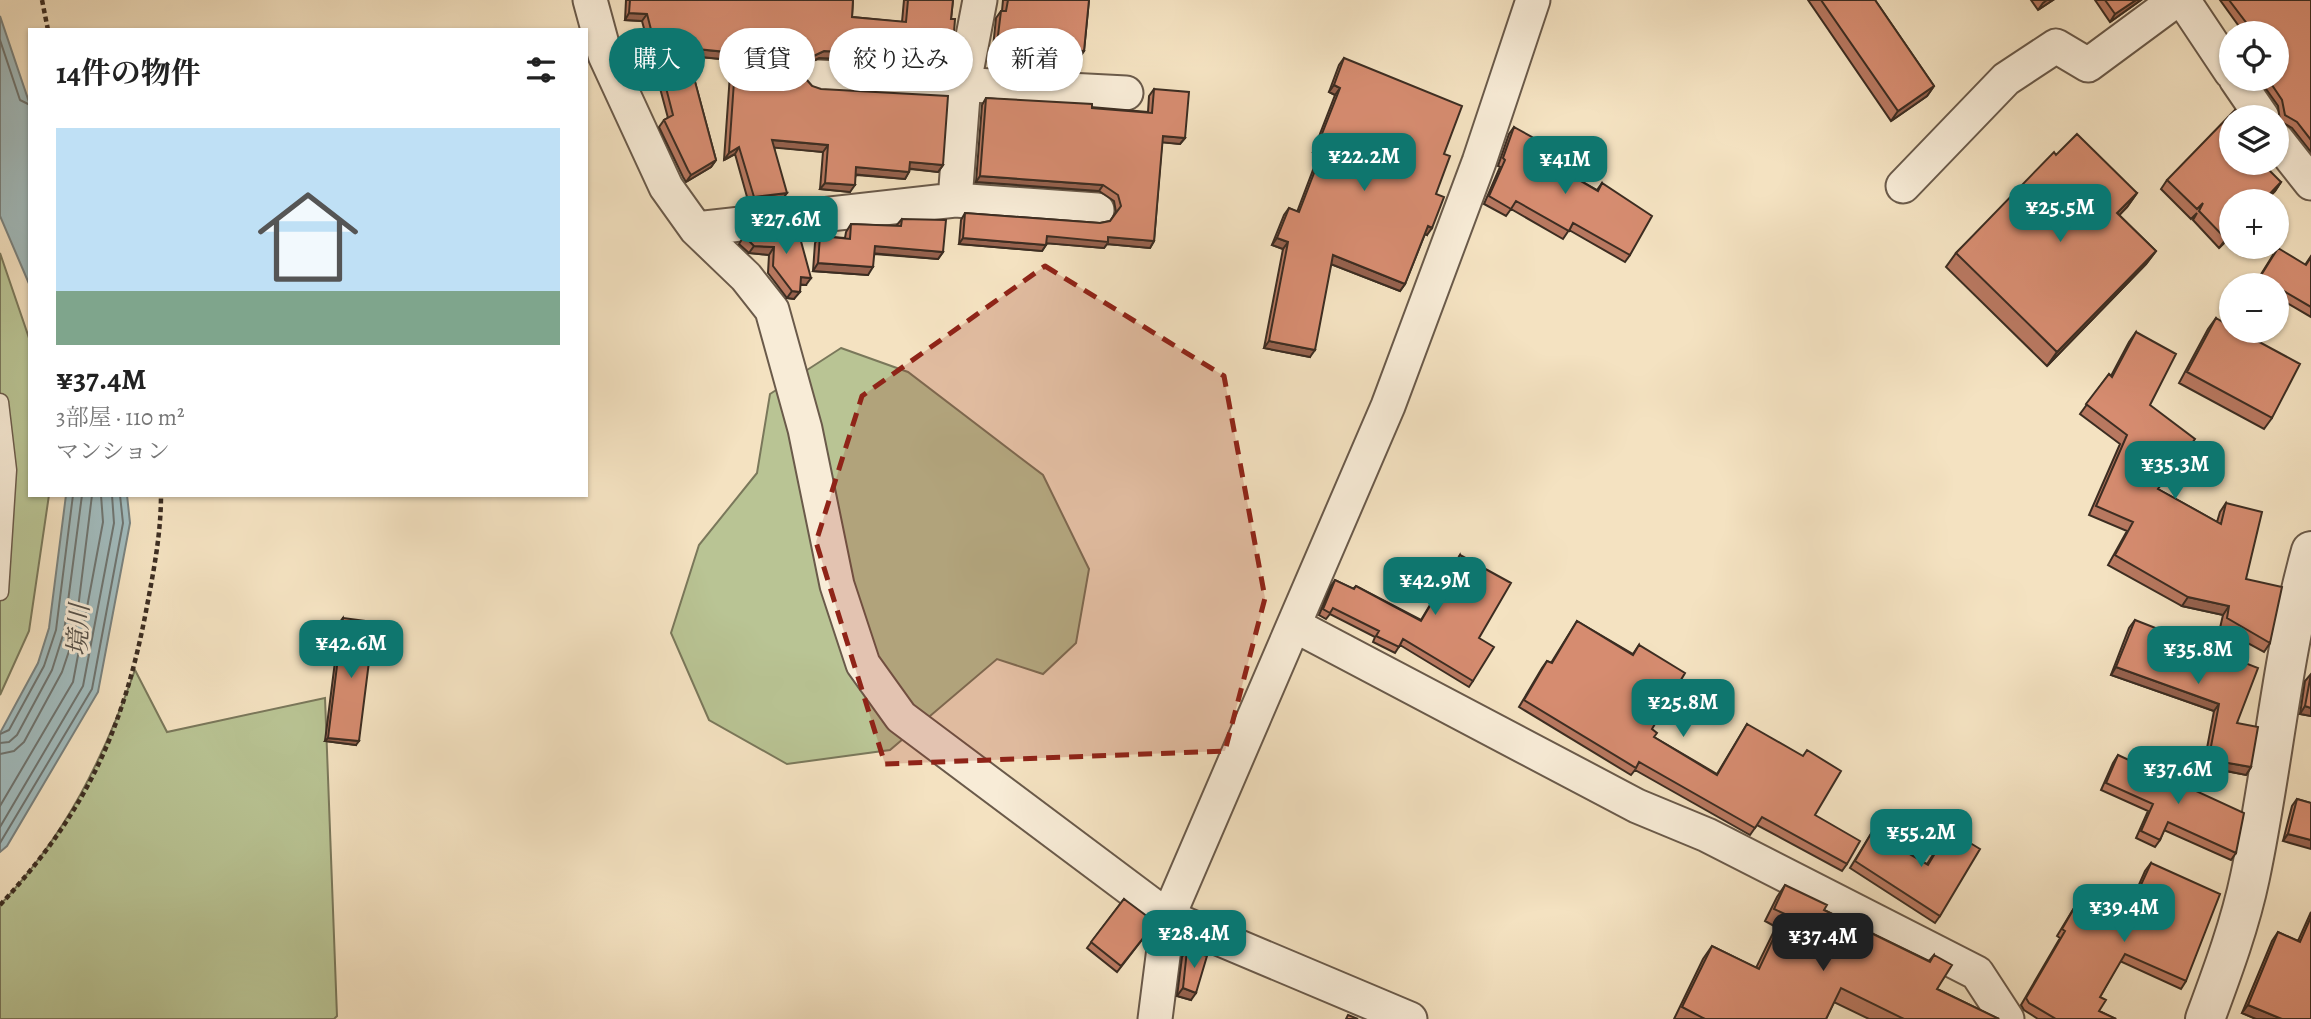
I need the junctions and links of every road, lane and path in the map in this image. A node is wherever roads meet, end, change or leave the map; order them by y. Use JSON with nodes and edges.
{"nodes":[{"id":1,"x":42,"y":0,"type":"edge"},
{"id":2,"x":590,"y":0,"type":"edge"},
{"id":3,"x":980,"y":0,"type":"edge"},
{"id":4,"x":1533,"y":0,"type":"edge"},
{"id":5,"x":2176,"y":0,"type":"edge"},
{"id":6,"x":2183,"y":0,"type":"edge"},
{"id":7,"x":48,"y":28,"type":"edge"},
{"id":8,"x":973,"y":36,"type":"edge"},
{"id":9,"x":2219,"y":54,"type":"edge"},
{"id":10,"x":818,"y":77,"type":"dead end"},
{"id":11,"x":829,"y":77,"type":"edge"},
{"id":12,"x":973,"y":84,"type":"edge"},
{"id":13,"x":963,"y":91,"type":"edge"},
{"id":14,"x":1126,"y":93,"type":"dead end"},
{"id":15,"x":2289,"y":155,"type":"edge"},
{"id":16,"x":2311,"y":183,"type":"edge"},
{"id":17,"x":1903,"y":186,"type":"dead end"},
{"id":18,"x":955,"y":200,"type":"junction"},
{"id":19,"x":1097,"y":210,"type":"dead end"},
{"id":20,"x":696,"y":229,"type":"junction"},
{"id":21,"x":0,"y":402,"type":"edge"},
{"id":22,"x":161,"y":497,"type":"edge"},
{"id":23,"x":2311,"y":551,"type":"edge"},
{"id":24,"x":0,"y":592,"type":"edge"},
{"id":25,"x":1294,"y":625,"type":"junction"},
{"id":26,"x":0,"y":905,"type":"edge"},
{"id":27,"x":1168,"y":917,"type":"junction"},
{"id":28,"x":1155,"y":1019,"type":"edge"},
{"id":29,"x":1410,"y":1019,"type":"edge"},
{"id":30,"x":2007,"y":1019,"type":"edge"},
{"id":31,"x":2205,"y":1019,"type":"edge"}],
"edges":[{"from":1,"to":7,"type":"path"},
{"from":2,"to":20,"type":"street"},
{"from":3,"to":8,"type":"street"},
{"from":4,"to":25,"type":"street"},
{"from":5,"to":17,"type":"street"},
{"from":6,"to":9,"type":"street"},
{"from":10,"to":11,"type":"street"},
{"from":12,"to":14,"type":"street"},
{"from":13,"to":18,"type":"street"},
{"from":15,"to":16,"type":"street"},
{"from":18,"to":19,"type":"street"},
{"from":18,"to":20,"type":"street"},
{"from":20,"to":27,"type":"street"},
{"from":21,"to":24,"type":"lane"},
{"from":22,"to":26,"type":"path"},
{"from":23,"to":31,"type":"street"},
{"from":25,"to":27,"type":"street"},
{"from":25,"to":30,"type":"street"},
{"from":27,"to":28,"type":"street"},
{"from":27,"to":29,"type":"street"}]}
